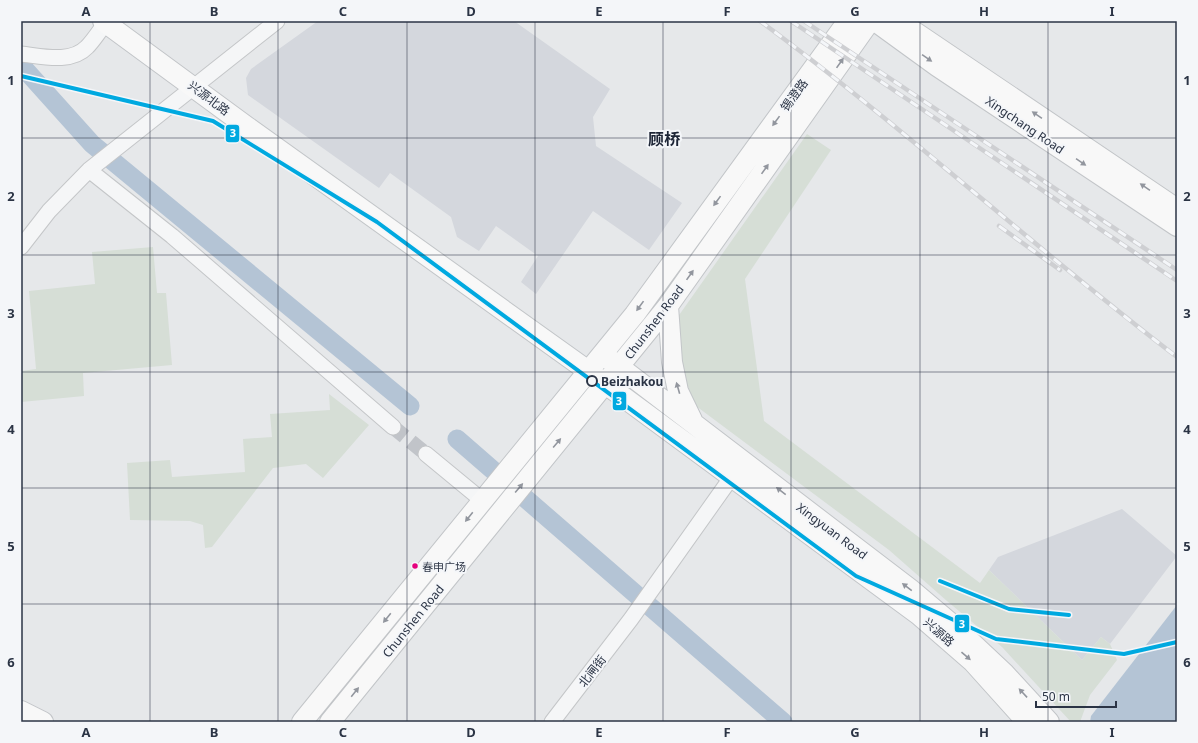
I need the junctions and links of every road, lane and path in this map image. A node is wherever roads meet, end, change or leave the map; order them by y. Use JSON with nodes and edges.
{"nodes":[{"id":1,"x":277,"y":21,"type":"edge"},
{"id":2,"x":848,"y":21,"type":"edge"},
{"id":3,"x":870,"y":21,"type":"edge"},
{"id":4,"x":875,"y":21,"type":"edge"},
{"id":5,"x":923,"y":21,"type":"edge"},
{"id":6,"x":104,"y":22,"type":"edge"},
{"id":7,"x":899,"y":27,"type":"edge"},
{"id":8,"x":945,"y":54,"type":"junction"},
{"id":9,"x":28,"y":55,"type":"edge"},
{"id":10,"x":194,"y":87,"type":"junction"},
{"id":11,"x":93,"y":167,"type":"junction"},
{"id":12,"x":740,"y":170,"type":"joint"},
{"id":13,"x":1177,"y":209,"type":"edge"},
{"id":14,"x":1177,"y":226,"type":"edge"},
{"id":15,"x":21,"y":247,"type":"edge"},
{"id":16,"x":668,"y":306,"type":"junction"},
{"id":17,"x":602,"y":355,"type":"junction"},
{"id":18,"x":620,"y":367,"type":"junction"},
{"id":19,"x":588,"y":371,"type":"junction"},
{"id":20,"x":605,"y":385,"type":"junction"},
{"id":21,"x":694,"y":424,"type":"junction"},
{"id":22,"x":393,"y":427,"type":"tunnel mouth"},
{"id":23,"x":426,"y":454,"type":"tunnel mouth"},
{"id":24,"x":732,"y":478,"type":"junction"},
{"id":25,"x":488,"y":494,"type":"junction"},
{"id":26,"x":21,"y":711,"type":"edge"},
{"id":27,"x":43,"y":722,"type":"edge"},
{"id":28,"x":302,"y":722,"type":"edge"},
{"id":29,"x":330,"y":722,"type":"edge"},
{"id":30,"x":552,"y":722,"type":"edge"},
{"id":31,"x":1027,"y":722,"type":"edge"},
{"id":32,"x":1050,"y":722,"type":"edge"}],
"edges":[{"from":1,"to":10,"type":"street"},
{"from":2,"to":12,"type":"main road","name":"锡澄路","one_way":true},
{"from":16,"to":3,"type":"main road","name":"Chunshen Road","one_way":true},
{"from":4,"to":7,"type":"main road","name":"Xingchang Road"},
{"from":5,"to":8,"type":"main road"},
{"from":6,"to":9,"type":"street"},
{"from":6,"to":10,"type":"main road","name":"兴源北路"},
{"from":7,"to":8,"type":"main road","name":"Xingchang Road"},
{"from":7,"to":14,"type":"main road","name":"Xingchang Road","one_way":true},
{"from":13,"to":8,"type":"main road","name":"Xingchang Road","one_way":true},
{"from":10,"to":11,"type":"street"},
{"from":10,"to":19,"type":"main road","name":"兴源北路"},
{"from":11,"to":15,"type":"street"},
{"from":11,"to":22,"type":"street"},
{"from":12,"to":17,"type":"main road","name":"Chunshen Road","one_way":true},
{"from":16,"to":18,"type":"main road","name":"Chunshen Road"},
{"from":21,"to":16,"type":"main road","one_way":true},
{"from":17,"to":18,"type":"main road","name":"Xingyuan Road"},
{"from":17,"to":19,"type":"main road","name":"Chunshen Road"},
{"from":18,"to":20,"type":"main road","name":"Chunshen Road"},
{"from":18,"to":21,"type":"main road","name":"Xingyuan Road"},
{"from":19,"to":20,"type":"main road","name":"兴源路"},
{"from":19,"to":25,"type":"main road","name":"Chunshen Road"},
{"from":20,"to":24,"type":"main road","name":"兴源路"},
{"from":29,"to":20,"type":"main road","name":"Chunshen Road","one_way":true},
{"from":32,"to":21,"type":"main road","name":"Xingyuan Road","one_way":true},
{"from":23,"to":25,"type":"street"},
{"from":24,"to":30,"type":"street","name":"北闸街"},
{"from":24,"to":31,"type":"main road","name":"兴源路","one_way":true},
{"from":25,"to":28,"type":"main road","name":"Chunshen Road","one_way":true},
{"from":26,"to":27,"type":"main road"}]}
